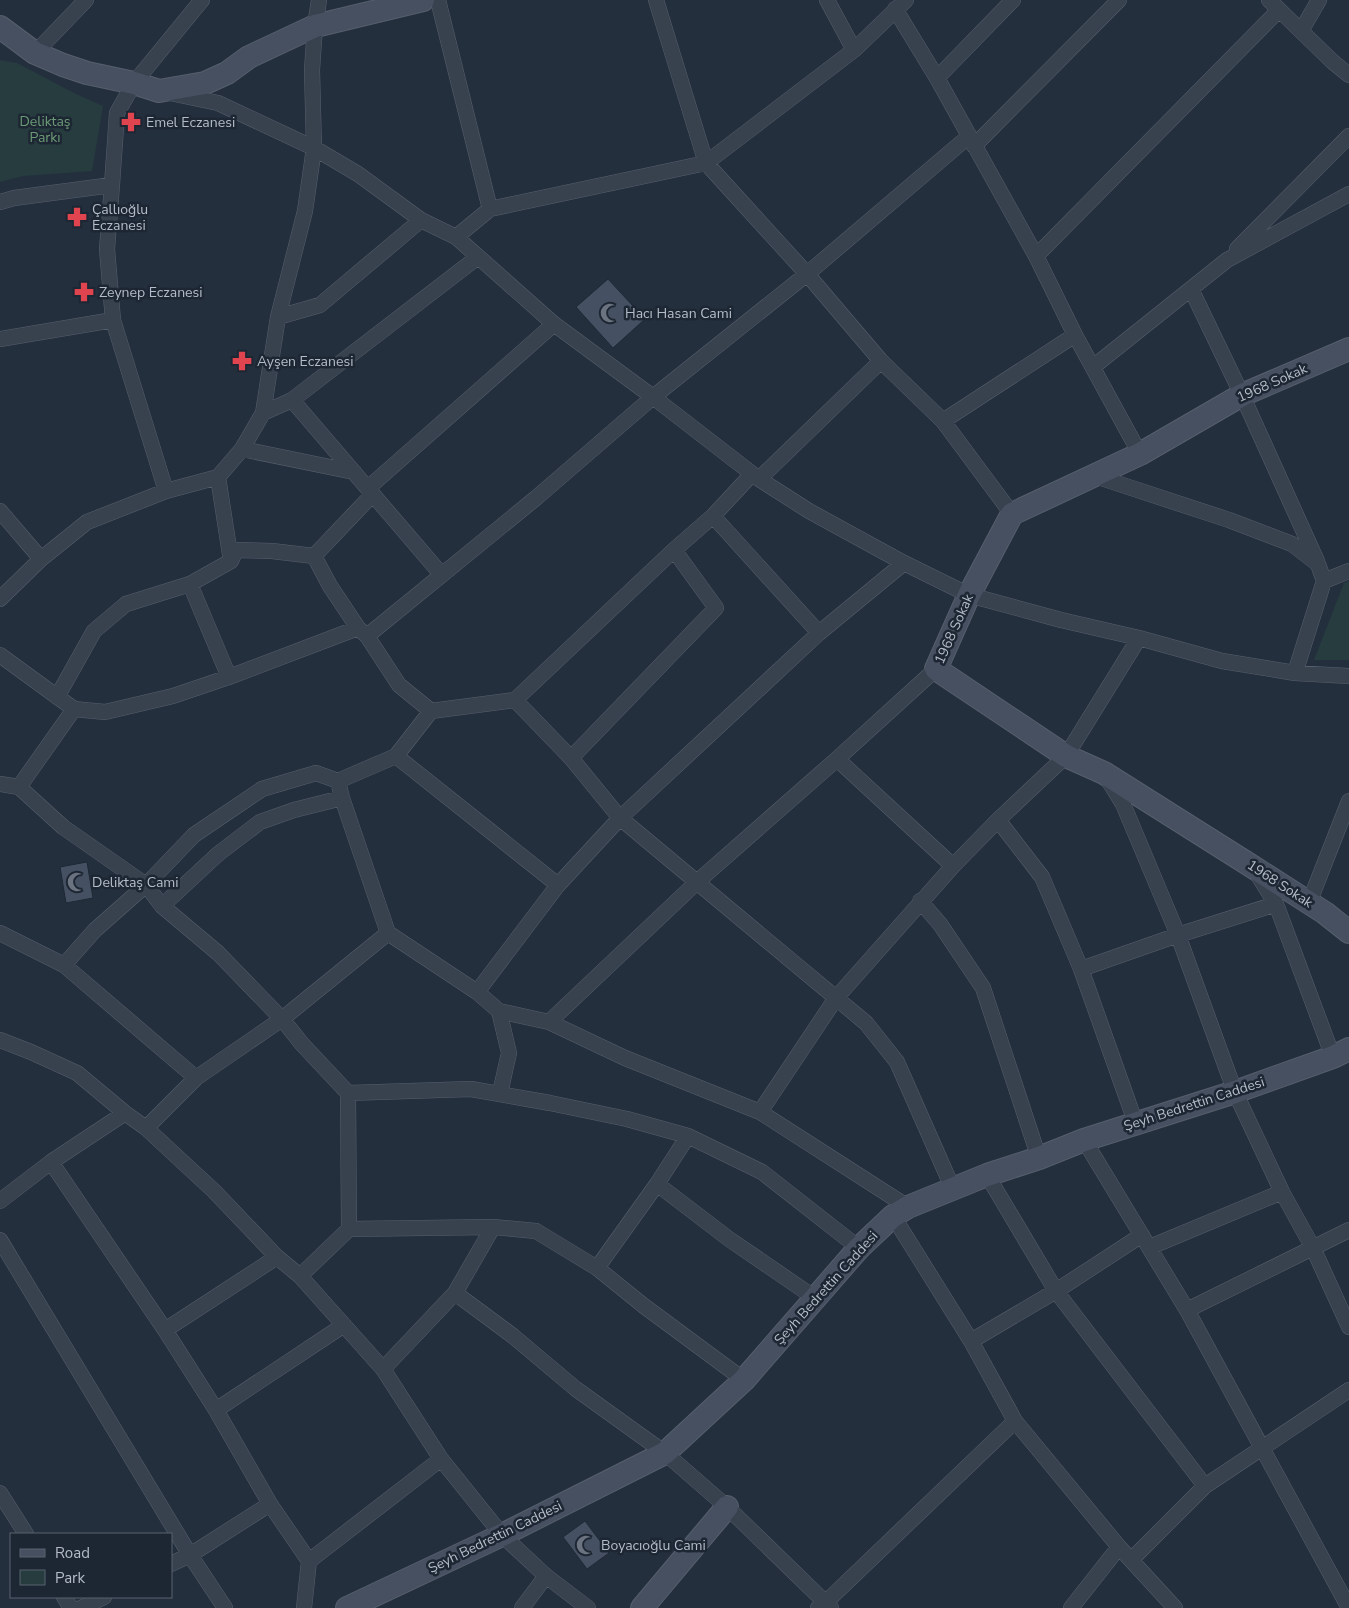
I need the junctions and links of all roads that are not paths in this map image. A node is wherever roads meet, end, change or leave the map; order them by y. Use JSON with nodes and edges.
{"nodes":[{"id":1,"x":86,"y":0,"type":"edge"},
{"id":2,"x":202,"y":0,"type":"edge"},
{"id":3,"x":319,"y":0,"type":"edge"},
{"id":4,"x":422,"y":0,"type":"edge"},
{"id":5,"x":438,"y":0,"type":"edge"},
{"id":6,"x":656,"y":0,"type":"edge"},
{"id":7,"x":827,"y":0,"type":"edge"},
{"id":8,"x":1013,"y":0,"type":"edge"},
{"id":9,"x":1318,"y":0,"type":"edge"},
{"id":10,"x":1112,"y":2,"type":"edge"},
{"id":11,"x":901,"y":4,"type":"edge"},
{"id":12,"x":1274,"y":5,"type":"edge"},
{"id":13,"x":315,"y":26,"type":"junction"},
{"id":14,"x":1,"y":30,"type":"edge"},
{"id":15,"x":1301,"y":31,"type":"junction"},
{"id":16,"x":854,"y":50,"type":"junction"},
{"id":17,"x":35,"y":53,"type":"junction"},
{"id":18,"x":1333,"y":62,"type":"junction"},
{"id":19,"x":1349,"y":75,"type":"edge"},
{"id":20,"x":937,"y":78,"type":"junction"},
{"id":21,"x":134,"y":83,"type":"junction"},
{"id":22,"x":1349,"y":85,"type":"edge"},
{"id":23,"x":159,"y":91,"type":"junction"},
{"id":24,"x":1349,"y":136,"type":"edge"},
{"id":25,"x":971,"y":142,"type":"junction"},
{"id":26,"x":314,"y":148,"type":"junction"},
{"id":27,"x":706,"y":163,"type":"junction"},
{"id":28,"x":112,"y":185,"type":"junction"},
{"id":29,"x":1349,"y":194,"type":"edge"},
{"id":30,"x":0,"y":202,"type":"edge"},
{"id":31,"x":490,"y":209,"type":"junction"},
{"id":32,"x":421,"y":220,"type":"junction"},
{"id":33,"x":456,"y":237,"type":"junction"},
{"id":34,"x":1036,"y":256,"type":"junction"},
{"id":35,"x":478,"y":257,"type":"junction"},
{"id":36,"x":1223,"y":263,"type":"junction"},
{"id":37,"x":807,"y":274,"type":"junction"},
{"id":38,"x":1191,"y":289,"type":"junction"},
{"id":39,"x":278,"y":317,"type":"junction"},
{"id":40,"x":113,"y":320,"type":"junction"},
{"id":41,"x":554,"y":324,"type":"junction"},
{"id":42,"x":1074,"y":336,"type":"junction"},
{"id":43,"x":0,"y":338,"type":"edge"},
{"id":44,"x":1349,"y":349,"type":"edge"},
{"id":45,"x":881,"y":360,"type":"junction"},
{"id":46,"x":1094,"y":367,"type":"junction"},
{"id":47,"x":1242,"y":395,"type":"junction"},
{"id":48,"x":653,"y":397,"type":"junction"},
{"id":49,"x":292,"y":400,"type":"junction"},
{"id":50,"x":263,"y":413,"type":"junction"},
{"id":51,"x":943,"y":421,"type":"junction"},
{"id":52,"x":242,"y":449,"type":"junction"},
{"id":53,"x":1140,"y":454,"type":"junction"},
{"id":54,"x":354,"y":472,"type":"junction"},
{"id":55,"x":756,"y":476,"type":"junction"},
{"id":56,"x":1092,"y":476,"type":"junction"},
{"id":57,"x":218,"y":477,"type":"junction"},
{"id":58,"x":166,"y":491,"type":"junction"},
{"id":59,"x":370,"y":491,"type":"junction"},
{"id":60,"x":0,"y":511,"type":"edge"},
{"id":61,"x":1012,"y":514,"type":"junction"},
{"id":62,"x":713,"y":516,"type":"junction"},
{"id":63,"x":674,"y":550,"type":"junction"},
{"id":64,"x":314,"y":556,"type":"junction"},
{"id":65,"x":41,"y":559,"type":"junction"},
{"id":66,"x":232,"y":561,"type":"junction"},
{"id":67,"x":904,"y":562,"type":"junction"},
{"id":68,"x":1318,"y":564,"type":"junction"},
{"id":69,"x":1349,"y":571,"type":"edge"},
{"id":70,"x":441,"y":574,"type":"junction"},
{"id":71,"x":1324,"y":581,"type":"junction"},
{"id":72,"x":190,"y":584,"type":"junction"},
{"id":73,"x":968,"y":595,"type":"junction"},
{"id":74,"x":0,"y":599,"type":"edge"},
{"id":75,"x":362,"y":632,"type":"junction"},
{"id":76,"x":819,"y":632,"type":"junction"},
{"id":77,"x":1139,"y":638,"type":"junction"},
{"id":78,"x":0,"y":655,"type":"edge"},
{"id":79,"x":936,"y":669,"type":"junction"},
{"id":80,"x":1295,"y":673,"type":"junction"},
{"id":81,"x":1349,"y":676,"type":"edge"},
{"id":82,"x":229,"y":677,"type":"junction"},
{"id":83,"x":57,"y":697,"type":"junction"},
{"id":84,"x":516,"y":700,"type":"junction"},
{"id":85,"x":74,"y":709,"type":"junction"},
{"id":86,"x":431,"y":711,"type":"junction"},
{"id":87,"x":396,"y":756,"type":"junction"},
{"id":88,"x":1066,"y":756,"type":"junction"},
{"id":89,"x":572,"y":758,"type":"junction"},
{"id":90,"x":837,"y":760,"type":"junction"},
{"id":91,"x":1104,"y":773,"type":"junction"},
{"id":92,"x":338,"y":782,"type":"junction"},
{"id":93,"x":0,"y":784,"type":"edge"},
{"id":94,"x":19,"y":787,"type":"junction"},
{"id":95,"x":342,"y":798,"type":"junction"},
{"id":96,"x":1349,"y":801,"type":"edge"},
{"id":97,"x":620,"y":818,"type":"junction"},
{"id":98,"x":998,"y":820,"type":"junction"},
{"id":99,"x":952,"y":866,"type":"junction"},
{"id":100,"x":1253,"y":866,"type":"junction"},
{"id":101,"x":697,"y":882,"type":"junction"},
{"id":102,"x":146,"y":885,"type":"junction"},
{"id":103,"x":558,"y":885,"type":"junction"},
{"id":104,"x":920,"y":901,"type":"junction"},
{"id":105,"x":1309,"y":903,"type":"junction"},
{"id":106,"x":1276,"y":904,"type":"junction"},
{"id":107,"x":162,"y":906,"type":"junction"},
{"id":108,"x":1349,"y":932,"type":"edge"},
{"id":109,"x":0,"y":933,"type":"edge"},
{"id":110,"x":388,"y":933,"type":"junction"},
{"id":111,"x":1178,"y":935,"type":"junction"},
{"id":112,"x":64,"y":965,"type":"junction"},
{"id":113,"x":1081,"y":969,"type":"junction"},
{"id":114,"x":478,"y":992,"type":"junction"},
{"id":115,"x":836,"y":998,"type":"junction"},
{"id":116,"x":499,"y":1011,"type":"junction"},
{"id":117,"x":282,"y":1019,"type":"junction"},
{"id":118,"x":549,"y":1022,"type":"junction"},
{"id":119,"x":0,"y":1040,"type":"edge"},
{"id":120,"x":1341,"y":1053,"type":"edge"},
{"id":121,"x":196,"y":1078,"type":"junction"},
{"id":122,"x":1235,"y":1092,"type":"junction"},
{"id":123,"x":348,"y":1093,"type":"junction"},
{"id":124,"x":500,"y":1093,"type":"junction"},
{"id":125,"x":760,"y":1112,"type":"junction"},
{"id":126,"x":125,"y":1113,"type":"junction"},
{"id":127,"x":1136,"y":1124,"type":"junction"},
{"id":128,"x":146,"y":1128,"type":"junction"},
{"id":129,"x":688,"y":1136,"type":"junction"},
{"id":130,"x":1084,"y":1140,"type":"junction"},
{"id":131,"x":1039,"y":1158,"type":"junction"},
{"id":132,"x":51,"y":1162,"type":"junction"},
{"id":133,"x":987,"y":1175,"type":"junction"},
{"id":134,"x":657,"y":1184,"type":"junction"},
{"id":135,"x":953,"y":1189,"type":"junction"},
{"id":136,"x":1282,"y":1192,"type":"junction"},
{"id":137,"x":0,"y":1201,"type":"edge"},
{"id":138,"x":900,"y":1212,"type":"junction"},
{"id":139,"x":493,"y":1227,"type":"junction"},
{"id":140,"x":349,"y":1229,"type":"junction"},
{"id":141,"x":1349,"y":1230,"type":"edge"},
{"id":142,"x":0,"y":1240,"type":"edge"},
{"id":143,"x":1146,"y":1241,"type":"junction"},
{"id":144,"x":860,"y":1248,"type":"junction"},
{"id":145,"x":1313,"y":1248,"type":"junction"},
{"id":146,"x":277,"y":1257,"type":"junction"},
{"id":147,"x":597,"y":1268,"type":"junction"},
{"id":148,"x":300,"y":1276,"type":"junction"},
{"id":149,"x":1056,"y":1291,"type":"junction"},
{"id":150,"x":455,"y":1293,"type":"junction"},
{"id":151,"x":815,"y":1298,"type":"junction"},
{"id":152,"x":1187,"y":1310,"type":"junction"},
{"id":153,"x":344,"y":1325,"type":"junction"},
{"id":154,"x":1349,"y":1327,"type":"edge"},
{"id":155,"x":165,"y":1330,"type":"junction"},
{"id":156,"x":971,"y":1341,"type":"junction"},
{"id":157,"x":383,"y":1369,"type":"junction"},
{"id":158,"x":744,"y":1380,"type":"junction"},
{"id":159,"x":1349,"y":1390,"type":"edge"},
{"id":160,"x":216,"y":1410,"type":"junction"},
{"id":161,"x":1015,"y":1421,"type":"junction"},
{"id":162,"x":1262,"y":1449,"type":"junction"},
{"id":163,"x":665,"y":1453,"type":"junction"},
{"id":164,"x":441,"y":1459,"type":"junction"},
{"id":165,"x":1205,"y":1486,"type":"junction"},
{"id":166,"x":0,"y":1493,"type":"edge"},
{"id":167,"x":270,"y":1504,"type":"junction"},
{"id":168,"x":727,"y":1507,"type":"junction"},
{"id":169,"x":25,"y":1533,"type":"edge"},
{"id":170,"x":502,"y":1535,"type":"junction"},
{"id":171,"x":1119,"y":1547,"type":"junction"},
{"id":172,"x":190,"y":1555,"type":"junction"},
{"id":173,"x":1132,"y":1560,"type":"junction"},
{"id":174,"x":309,"y":1562,"type":"junction"},
{"id":175,"x":172,"y":1564,"type":"edge"},
{"id":176,"x":546,"y":1576,"type":"junction"},
{"id":177,"x":102,"y":1598,"type":"edge"},
{"id":178,"x":825,"y":1607,"type":"edge"},
{"id":179,"x":81,"y":1608,"type":"edge"},
{"id":180,"x":225,"y":1608,"type":"edge"},
{"id":181,"x":304,"y":1608,"type":"edge"},
{"id":182,"x":347,"y":1608,"type":"edge"},
{"id":183,"x":522,"y":1608,"type":"edge"},
{"id":184,"x":588,"y":1608,"type":"edge"},
{"id":185,"x":642,"y":1608,"type":"edge"},
{"id":186,"x":1071,"y":1608,"type":"edge"},
{"id":187,"x":1175,"y":1608,"type":"edge"},
{"id":188,"x":1349,"y":1608,"type":"edge"}],
"edges":[{"from":1,"to":17,"type":"street"},
{"from":2,"to":21,"type":"street"},
{"from":3,"to":13,"type":"street"},
{"from":4,"to":13,"type":"main road"},
{"from":5,"to":31,"type":"street"},
{"from":6,"to":27,"type":"street"},
{"from":7,"to":16,"type":"street"},
{"from":8,"to":20,"type":"street"},
{"from":9,"to":15,"type":"street"},
{"from":10,"to":25,"type":"street"},
{"from":11,"to":16,"type":"street"},
{"from":11,"to":20,"type":"street"},
{"from":12,"to":15,"type":"street"},
{"from":12,"to":34,"type":"street"},
{"from":13,"to":23,"type":"main road"},
{"from":13,"to":26,"type":"street"},
{"from":14,"to":17,"type":"main road"},
{"from":15,"to":18,"type":"street"},
{"from":16,"to":27,"type":"street"},
{"from":17,"to":21,"type":"main road"},
{"from":18,"to":19,"type":"street"},
{"from":18,"to":22,"type":"street"},
{"from":20,"to":25,"type":"street"},
{"from":21,"to":23,"type":"main road"},
{"from":21,"to":28,"type":"street"},
{"from":23,"to":26,"type":"street"},
{"from":24,"to":36,"type":"street"},
{"from":25,"to":34,"type":"street"},
{"from":25,"to":37,"type":"street"},
{"from":26,"to":32,"type":"street"},
{"from":26,"to":39,"type":"street"},
{"from":27,"to":31,"type":"street"},
{"from":27,"to":37,"type":"street"},
{"from":28,"to":30,"type":"street"},
{"from":28,"to":40,"type":"street"},
{"from":29,"to":36,"type":"street"},
{"from":31,"to":33,"type":"street"},
{"from":32,"to":33,"type":"street"},
{"from":32,"to":39,"type":"street"},
{"from":33,"to":35,"type":"street"},
{"from":34,"to":42,"type":"street"},
{"from":35,"to":41,"type":"street"},
{"from":35,"to":49,"type":"street"},
{"from":36,"to":38,"type":"street"},
{"from":37,"to":45,"type":"street"},
{"from":37,"to":48,"type":"street"},
{"from":38,"to":46,"type":"street"},
{"from":38,"to":47,"type":"street"},
{"from":39,"to":50,"type":"street"},
{"from":40,"to":43,"type":"street"},
{"from":40,"to":58,"type":"street"},
{"from":41,"to":48,"type":"street"},
{"from":41,"to":59,"type":"street"},
{"from":42,"to":46,"type":"street"},
{"from":42,"to":51,"type":"street"},
{"from":44,"to":47,"type":"main road","name":"1968 Sokak"},
{"from":45,"to":51,"type":"street"},
{"from":45,"to":55,"type":"street"},
{"from":46,"to":53,"type":"street"},
{"from":47,"to":53,"type":"main road","name":"1968 Sokak"},
{"from":47,"to":68,"type":"street"},
{"from":48,"to":55,"type":"street"},
{"from":48,"to":70,"type":"street"},
{"from":49,"to":50,"type":"street"},
{"from":49,"to":54,"type":"street"},
{"from":50,"to":52,"type":"street"},
{"from":51,"to":61,"type":"street"},
{"from":52,"to":54,"type":"street"},
{"from":52,"to":57,"type":"street"},
{"from":53,"to":56,"type":"main road","name":"1968 Sokak"},
{"from":54,"to":59,"type":"street"},
{"from":55,"to":62,"type":"street"},
{"from":55,"to":67,"type":"street"},
{"from":56,"to":61,"type":"main road","name":"1968 Sokak"},
{"from":56,"to":68,"type":"street"},
{"from":57,"to":58,"type":"street"},
{"from":57,"to":66,"type":"street"},
{"from":58,"to":65,"type":"street"},
{"from":59,"to":64,"type":"street"},
{"from":59,"to":70,"type":"street"},
{"from":60,"to":65,"type":"street"},
{"from":61,"to":73,"type":"main road","name":"1968 Sokak"},
{"from":62,"to":63,"type":"street"},
{"from":62,"to":76,"type":"street"},
{"from":63,"to":84,"type":"street"},
{"from":63,"to":89,"type":"street"},
{"from":64,"to":66,"type":"street"},
{"from":64,"to":75,"type":"street"},
{"from":65,"to":74,"type":"street"},
{"from":66,"to":72,"type":"street"},
{"from":67,"to":73,"type":"street"},
{"from":67,"to":76,"type":"street"},
{"from":68,"to":71,"type":"street"},
{"from":69,"to":71,"type":"street"},
{"from":70,"to":75,"type":"street"},
{"from":71,"to":80,"type":"street"},
{"from":72,"to":82,"type":"street"},
{"from":72,"to":83,"type":"street"},
{"from":73,"to":77,"type":"street"},
{"from":73,"to":79,"type":"main road","name":"1968 Sokak"},
{"from":75,"to":82,"type":"street"},
{"from":75,"to":86,"type":"street"},
{"from":76,"to":97,"type":"street"},
{"from":77,"to":80,"type":"street"},
{"from":77,"to":88,"type":"street"},
{"from":78,"to":83,"type":"street"},
{"from":79,"to":88,"type":"main road","name":"1968 Sokak"},
{"from":79,"to":90,"type":"street"},
{"from":80,"to":81,"type":"street"},
{"from":82,"to":85,"type":"street"},
{"from":83,"to":85,"type":"street"},
{"from":84,"to":86,"type":"street"},
{"from":84,"to":89,"type":"street"},
{"from":85,"to":94,"type":"street"},
{"from":86,"to":87,"type":"street"},
{"from":87,"to":92,"type":"street"},
{"from":87,"to":103,"type":"street"},
{"from":88,"to":91,"type":"main road","name":"1968 Sokak"},
{"from":88,"to":98,"type":"street"},
{"from":89,"to":97,"type":"street"},
{"from":90,"to":99,"type":"street"},
{"from":90,"to":101,"type":"street"},
{"from":91,"to":100,"type":"main road","name":"1968 Sokak"},
{"from":91,"to":111,"type":"street"},
{"from":92,"to":95,"type":"street"},
{"from":92,"to":102,"type":"street"},
{"from":93,"to":94,"type":"street"},
{"from":94,"to":102,"type":"street"},
{"from":95,"to":107,"type":"street"},
{"from":95,"to":110,"type":"street"},
{"from":96,"to":105,"type":"street"},
{"from":97,"to":101,"type":"street"},
{"from":97,"to":103,"type":"street"},
{"from":98,"to":99,"type":"street"},
{"from":98,"to":113,"type":"street"},
{"from":99,"to":104,"type":"street"},
{"from":100,"to":105,"type":"main road","name":"1968 Sokak"},
{"from":100,"to":106,"type":"street"},
{"from":101,"to":115,"type":"street"},
{"from":101,"to":118,"type":"street"},
{"from":102,"to":107,"type":"street"},
{"from":102,"to":112,"type":"street"},
{"from":103,"to":114,"type":"street"},
{"from":104,"to":115,"type":"street"},
{"from":104,"to":131,"type":"street"},
{"from":105,"to":108,"type":"main road","name":"1968 Sokak"},
{"from":106,"to":111,"type":"street"},
{"from":106,"to":120,"type":"street"},
{"from":107,"to":117,"type":"street"},
{"from":109,"to":112,"type":"street"},
{"from":110,"to":114,"type":"street"},
{"from":110,"to":117,"type":"street"},
{"from":111,"to":113,"type":"street"},
{"from":111,"to":122,"type":"street"},
{"from":112,"to":121,"type":"street"},
{"from":113,"to":127,"type":"street"},
{"from":114,"to":116,"type":"street"},
{"from":115,"to":125,"type":"street"},
{"from":115,"to":135,"type":"street"},
{"from":116,"to":118,"type":"street"},
{"from":116,"to":124,"type":"street"},
{"from":117,"to":121,"type":"street"},
{"from":117,"to":123,"type":"street"},
{"from":118,"to":125,"type":"street"},
{"from":119,"to":126,"type":"street"},
{"from":120,"to":122,"type":"main road","name":"Şeyh Bedrettin Caddesi"},
{"from":121,"to":128,"type":"street"},
{"from":122,"to":127,"type":"main road","name":"Şeyh Bedrettin Caddesi"},
{"from":122,"to":136,"type":"street"},
{"from":123,"to":124,"type":"street"},
{"from":123,"to":140,"type":"street"},
{"from":124,"to":129,"type":"street"},
{"from":125,"to":138,"type":"street"},
{"from":126,"to":128,"type":"street"},
{"from":126,"to":132,"type":"street"},
{"from":127,"to":130,"type":"main road","name":"Şeyh Bedrettin Caddesi"},
{"from":128,"to":146,"type":"street"},
{"from":129,"to":134,"type":"street"},
{"from":129,"to":144,"type":"street"},
{"from":130,"to":131,"type":"main road","name":"Şeyh Bedrettin Caddesi"},
{"from":130,"to":143,"type":"street"},
{"from":131,"to":133,"type":"main road","name":"Şeyh Bedrettin Caddesi"},
{"from":132,"to":137,"type":"street"},
{"from":132,"to":155,"type":"street"},
{"from":133,"to":135,"type":"main road","name":"Şeyh Bedrettin Caddesi"},
{"from":133,"to":149,"type":"street"},
{"from":134,"to":147,"type":"street"},
{"from":134,"to":151,"type":"street"},
{"from":135,"to":138,"type":"main road","name":"Şeyh Bedrettin Caddesi"},
{"from":136,"to":143,"type":"street"},
{"from":136,"to":145,"type":"street"},
{"from":138,"to":144,"type":"main road","name":"Şeyh Bedrettin Caddesi"},
{"from":138,"to":156,"type":"street"},
{"from":139,"to":140,"type":"street"},
{"from":139,"to":147,"type":"street"},
{"from":139,"to":150,"type":"street"},
{"from":140,"to":148,"type":"street"},
{"from":141,"to":145,"type":"street"},
{"from":142,"to":172,"type":"street"},
{"from":143,"to":149,"type":"street"},
{"from":143,"to":152,"type":"street"},
{"from":144,"to":151,"type":"main road","name":"Şeyh Bedrettin Caddesi"},
{"from":145,"to":152,"type":"street"},
{"from":145,"to":154,"type":"street"},
{"from":146,"to":148,"type":"street"},
{"from":146,"to":155,"type":"street"},
{"from":147,"to":158,"type":"street"},
{"from":148,"to":153,"type":"street"},
{"from":149,"to":156,"type":"street"},
{"from":149,"to":165,"type":"street"},
{"from":150,"to":157,"type":"street"},
{"from":150,"to":163,"type":"street"},
{"from":151,"to":158,"type":"main road","name":"Şeyh Bedrettin Caddesi"},
{"from":152,"to":162,"type":"street"},
{"from":153,"to":157,"type":"street"},
{"from":153,"to":160,"type":"street"},
{"from":155,"to":160,"type":"street"},
{"from":156,"to":161,"type":"street"},
{"from":157,"to":164,"type":"street"},
{"from":158,"to":163,"type":"main road","name":"Şeyh Bedrettin Caddesi"},
{"from":159,"to":162,"type":"street"},
{"from":160,"to":167,"type":"street"},
{"from":161,"to":171,"type":"street"},
{"from":161,"to":178,"type":"street"},
{"from":162,"to":165,"type":"street"},
{"from":162,"to":188,"type":"street"},
{"from":163,"to":168,"type":"street"},
{"from":163,"to":170,"type":"main road","name":"Şeyh Bedrettin Caddesi"},
{"from":164,"to":170,"type":"street"},
{"from":164,"to":174,"type":"street"},
{"from":165,"to":173,"type":"street"},
{"from":166,"to":169,"type":"street"},
{"from":167,"to":172,"type":"street"},
{"from":167,"to":174,"type":"street"},
{"from":168,"to":178,"type":"street"},
{"from":168,"to":185,"type":"main road"},
{"from":170,"to":176,"type":"street"},
{"from":170,"to":182,"type":"main road","name":"Şeyh Bedrettin Caddesi"},
{"from":171,"to":173,"type":"street"},
{"from":171,"to":186,"type":"street"},
{"from":172,"to":175,"type":"street"},
{"from":172,"to":180,"type":"street"},
{"from":173,"to":187,"type":"street"},
{"from":174,"to":181,"type":"street"},
{"from":176,"to":183,"type":"street"},
{"from":176,"to":184,"type":"street"},
{"from":177,"to":179,"type":"street"}]}
